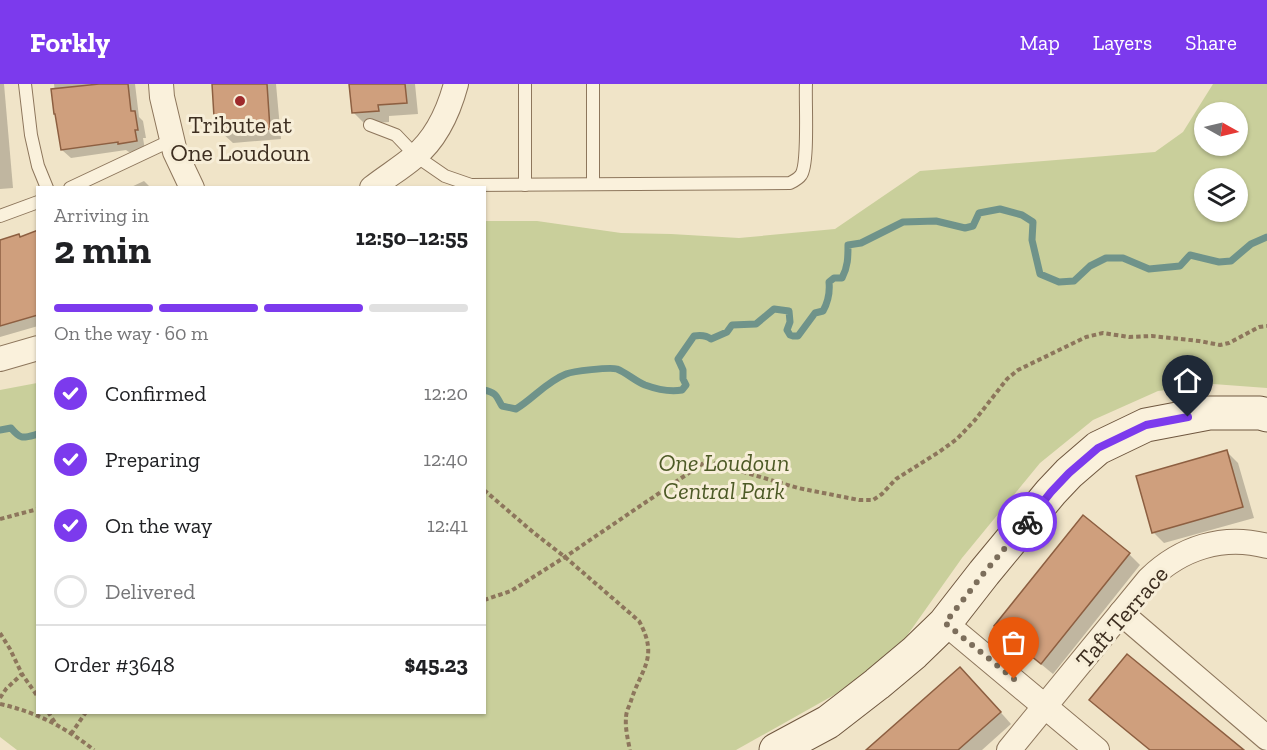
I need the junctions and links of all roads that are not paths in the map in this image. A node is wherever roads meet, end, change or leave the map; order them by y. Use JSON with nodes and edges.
{"nodes":[{"id":1,"x":26,"y":84,"type":"edge"},
{"id":2,"x":161,"y":84,"type":"edge"},
{"id":3,"x":456,"y":84,"type":"edge"},
{"id":4,"x":525,"y":84,"type":"edge"},
{"id":5,"x":593,"y":84,"type":"edge"},
{"id":6,"x":806,"y":84,"type":"edge"},
{"id":7,"x":370,"y":125,"type":"dead end"},
{"id":8,"x":172,"y":140,"type":"junction"},
{"id":9,"x":416,"y":156,"type":"junction"},
{"id":10,"x":593,"y":184,"type":"junction"},
{"id":11,"x":525,"y":185,"type":"junction"},
{"id":12,"x":46,"y":186,"type":"edge"},
{"id":13,"x":74,"y":186,"type":"edge"},
{"id":14,"x":191,"y":186,"type":"edge"},
{"id":15,"x":375,"y":186,"type":"edge"},
{"id":16,"x":36,"y":203,"type":"edge"},
{"id":17,"x":0,"y":216,"type":"edge"},
{"id":18,"x":36,"y":349,"type":"edge"},
{"id":19,"x":0,"y":359,"type":"edge"},
{"id":20,"x":1267,"y":415,"type":"edge"},
{"id":21,"x":1267,"y":546,"type":"edge"},
{"id":22,"x":1121,"y":613,"type":"junction"},
{"id":23,"x":945,"y":623,"type":"junction"},
{"id":24,"x":1046,"y":706,"type":"junction"},
{"id":25,"x":1267,"y":738,"type":"edge"},
{"id":26,"x":776,"y":750,"type":"edge"},
{"id":27,"x":1009,"y":750,"type":"edge"},
{"id":28,"x":1097,"y":750,"type":"edge"}],
"edges":[{"from":1,"to":12,"type":"lane"},
{"from":2,"to":8,"type":"street"},
{"from":3,"to":9,"type":"street"},
{"from":4,"to":11,"type":"lane"},
{"from":5,"to":10,"type":"lane"},
{"from":6,"to":10,"type":"lane"},
{"from":7,"to":9,"type":"lane"},
{"from":8,"to":13,"type":"lane"},
{"from":8,"to":14,"type":"street"},
{"from":9,"to":11,"type":"lane"},
{"from":9,"to":15,"type":"street"},
{"from":10,"to":11,"type":"lane"},
{"from":16,"to":17,"type":"lane"},
{"from":18,"to":19,"type":"street"},
{"from":20,"to":23,"type":"street"},
{"from":21,"to":22,"type":"street","name":"Taft Terrace"},
{"from":22,"to":24,"type":"street","name":"Taft Terrace"},
{"from":22,"to":25,"type":"street"},
{"from":23,"to":24,"type":"street"},
{"from":23,"to":26,"type":"street"},
{"from":24,"to":27,"type":"street","name":"Taft Terrace"},
{"from":24,"to":28,"type":"street"}]}
